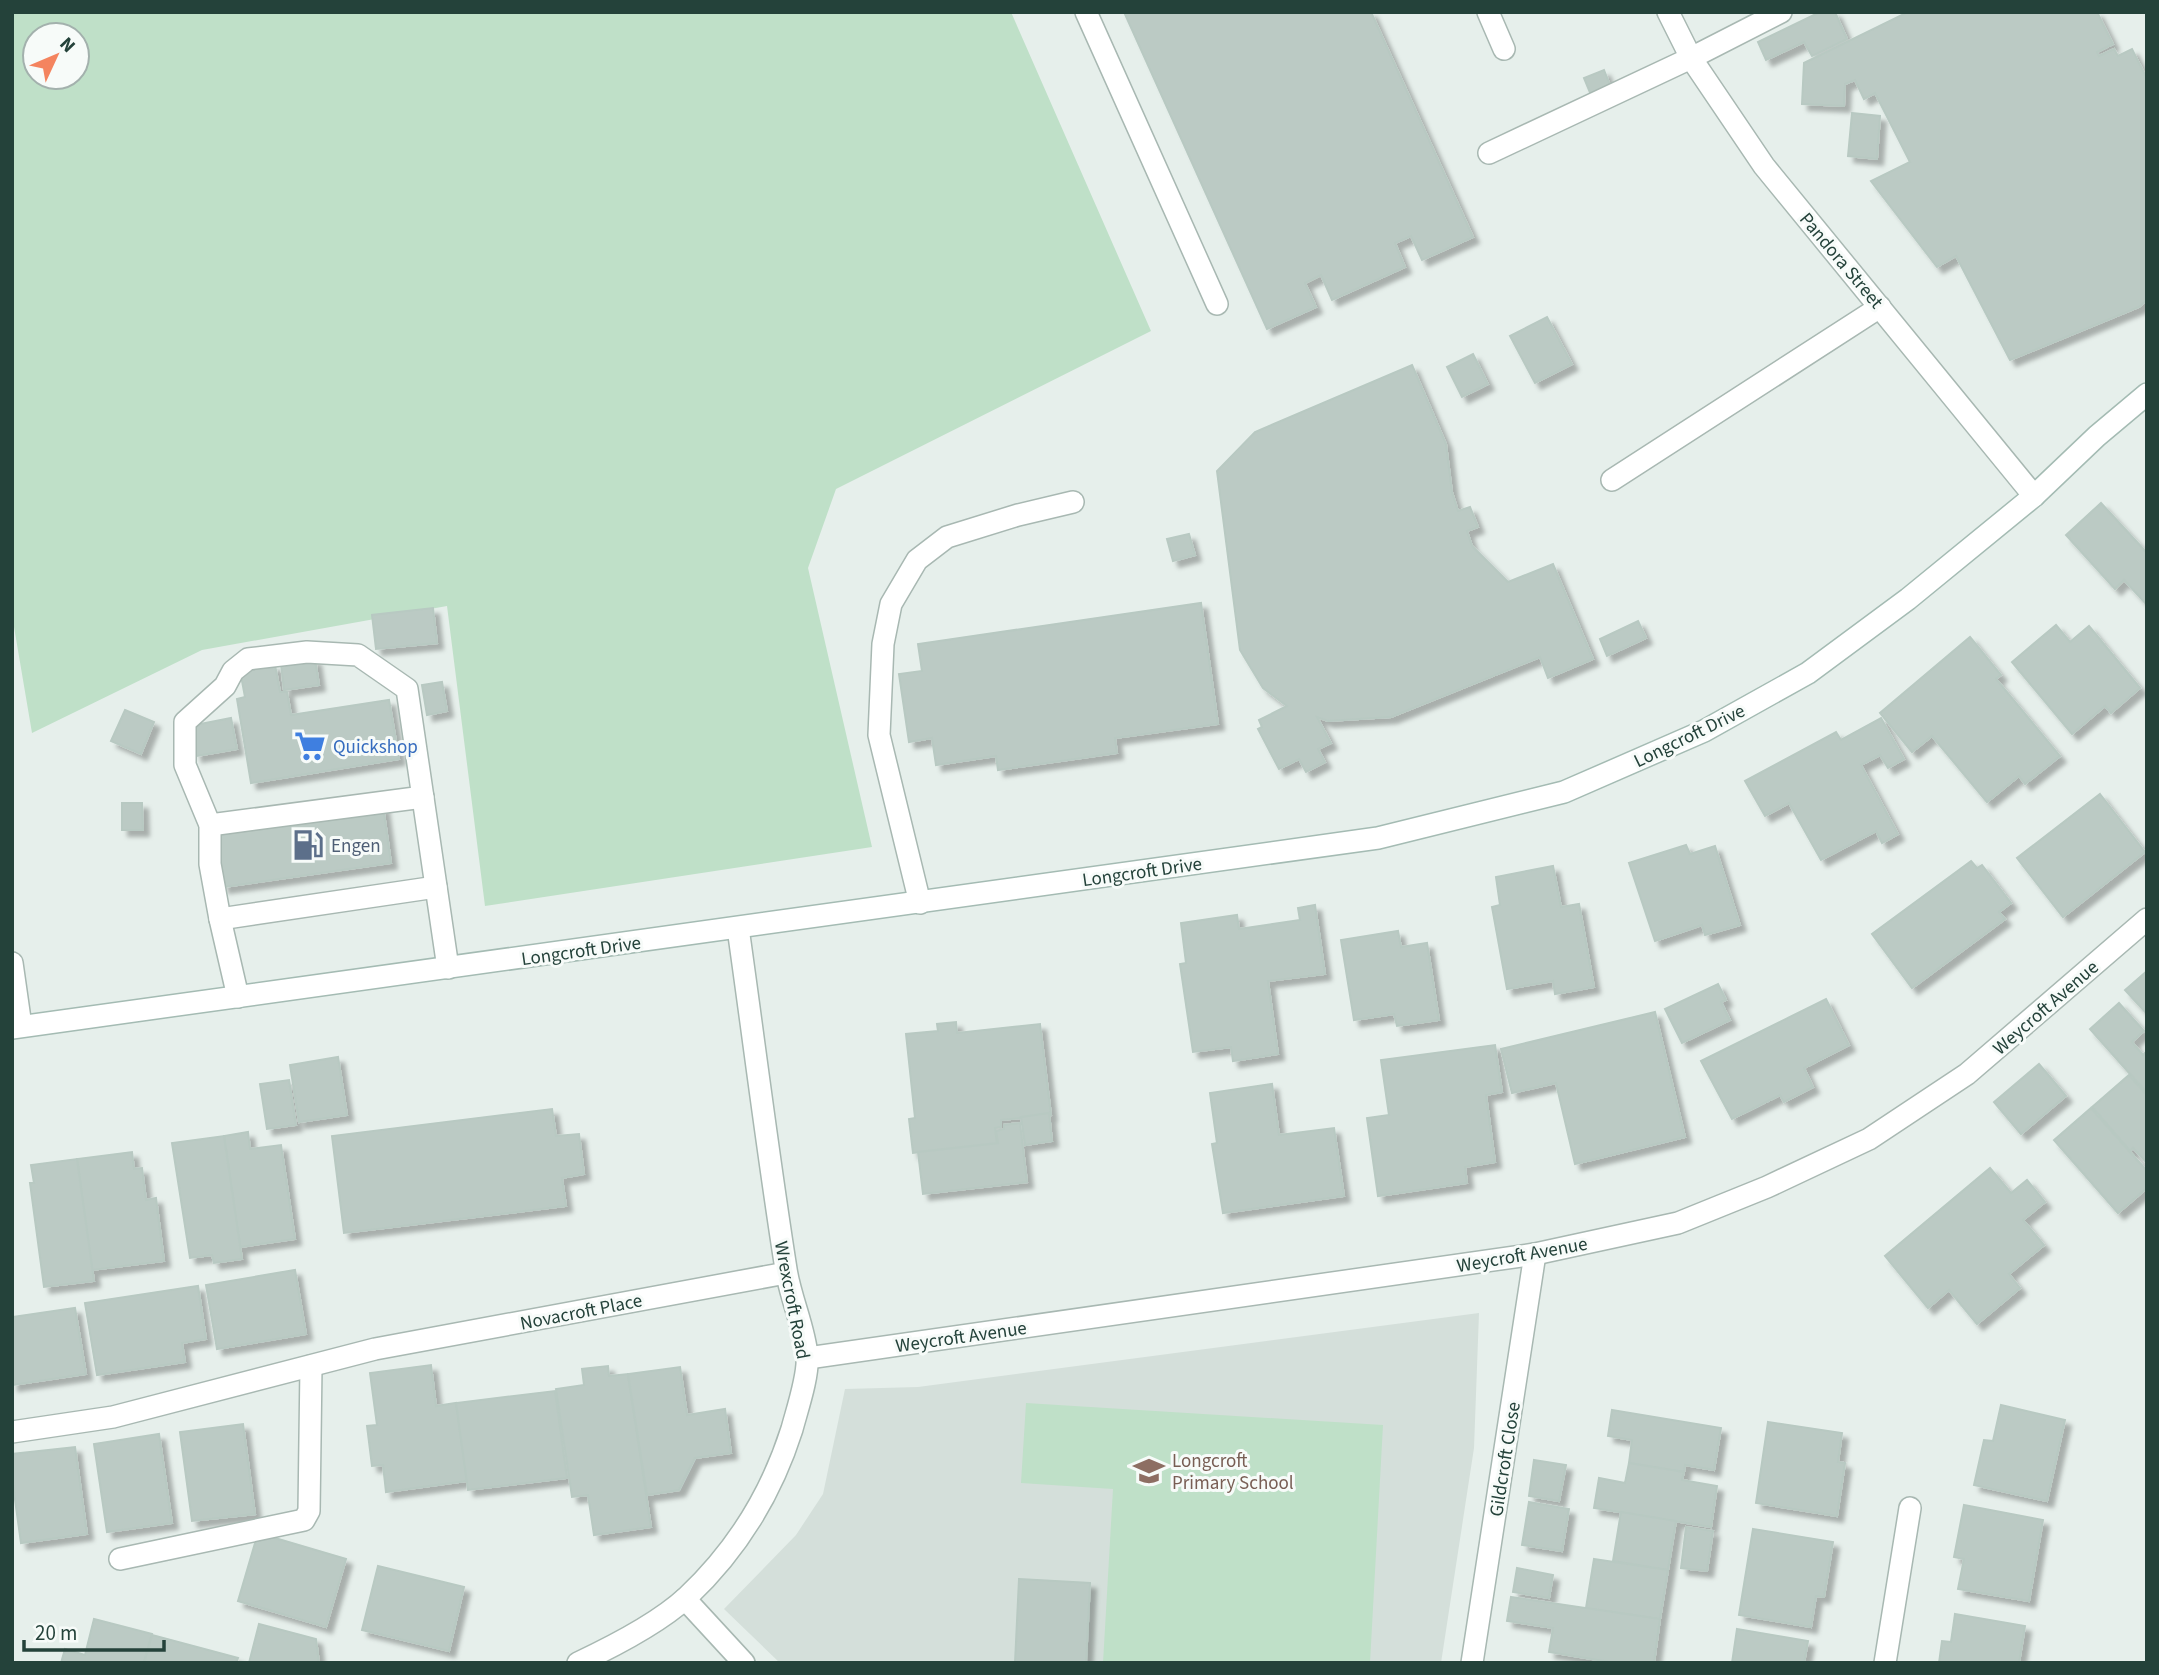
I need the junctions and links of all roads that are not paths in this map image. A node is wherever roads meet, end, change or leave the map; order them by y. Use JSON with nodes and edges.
{"nodes":[{"id":1,"x":1086,"y":12,"type":"edge"},
{"id":2,"x":1488,"y":12,"type":"edge"},
{"id":3,"x":1668,"y":12,"type":"edge"},
{"id":4,"x":1781,"y":12,"type":"edge"},
{"id":5,"x":1504,"y":49,"type":"dead end"},
{"id":6,"x":1691,"y":58,"type":"junction"},
{"id":7,"x":1489,"y":153,"type":"dead end"},
{"id":8,"x":1217,"y":303,"type":"dead end"},
{"id":9,"x":1881,"y":307,"type":"junction"},
{"id":10,"x":2147,"y":394,"type":"edge"},
{"id":11,"x":1612,"y":480,"type":"dead end"},
{"id":12,"x":2034,"y":496,"type":"junction"},
{"id":13,"x":1073,"y":502,"type":"dead end"},
{"id":14,"x":423,"y":797,"type":"junction"},
{"id":15,"x":210,"y":824,"type":"junction"},
{"id":16,"x":436,"y":887,"type":"junction"},
{"id":17,"x":920,"y":903,"type":"junction"},
{"id":18,"x":219,"y":919,"type":"junction"},
{"id":19,"x":2147,"y":919,"type":"edge"},
{"id":20,"x":738,"y":928,"type":"junction"},
{"id":21,"x":12,"y":963,"type":"edge"},
{"id":22,"x":448,"y":968,"type":"junction"},
{"id":23,"x":237,"y":997,"type":"junction"},
{"id":24,"x":17,"y":1027,"type":"edge"},
{"id":25,"x":1535,"y":1254,"type":"junction"},
{"id":26,"x":786,"y":1273,"type":"junction"},
{"id":27,"x":808,"y":1358,"type":"junction"},
{"id":28,"x":311,"y":1366,"type":"junction"},
{"id":29,"x":12,"y":1432,"type":"edge"},
{"id":30,"x":1910,"y":1508,"type":"dead end"},
{"id":31,"x":120,"y":1559,"type":"dead end"},
{"id":32,"x":685,"y":1599,"type":"junction"},
{"id":33,"x":578,"y":1663,"type":"edge"},
{"id":34,"x":744,"y":1663,"type":"edge"},
{"id":35,"x":1472,"y":1663,"type":"edge"},
{"id":36,"x":1885,"y":1663,"type":"edge"}],
"edges":[{"from":1,"to":8,"type":"street"},
{"from":2,"to":5,"type":"street"},
{"from":3,"to":6,"type":"street","name":"Pandora Street"},
{"from":4,"to":6,"type":"street"},
{"from":6,"to":7,"type":"street"},
{"from":6,"to":9,"type":"street","name":"Pandora Street"},
{"from":9,"to":11,"type":"street"},
{"from":9,"to":12,"type":"street","name":"Pandora Street"},
{"from":10,"to":12,"type":"street","name":"Longcroft Drive"},
{"from":12,"to":17,"type":"street","name":"Longcroft Drive"},
{"from":13,"to":17,"type":"street"},
{"from":14,"to":15,"type":"street"},
{"from":14,"to":15,"type":"street"},
{"from":14,"to":16,"type":"street"},
{"from":15,"to":18,"type":"street"},
{"from":16,"to":18,"type":"street"},
{"from":16,"to":22,"type":"street"},
{"from":17,"to":20,"type":"street","name":"Longcroft Drive"},
{"from":18,"to":23,"type":"street"},
{"from":19,"to":25,"type":"street","name":"Weycroft Avenue"},
{"from":20,"to":22,"type":"street","name":"Longcroft Drive"},
{"from":20,"to":26,"type":"street","name":"Wrexcroft Road"},
{"from":21,"to":24,"type":"street"},
{"from":22,"to":23,"type":"street","name":"Longcroft Drive"},
{"from":23,"to":24,"type":"street","name":"Longcroft Drive"},
{"from":25,"to":27,"type":"street","name":"Weycroft Avenue"},
{"from":25,"to":35,"type":"street","name":"Gildcroft Close"},
{"from":26,"to":27,"type":"street","name":"Wrexcroft Road"},
{"from":26,"to":28,"type":"street","name":"Novacroft Place"},
{"from":27,"to":32,"type":"street","name":"Wrexcroft Road"},
{"from":28,"to":29,"type":"street","name":"Novacroft Place"},
{"from":28,"to":31,"type":"street"},
{"from":30,"to":36,"type":"street"},
{"from":32,"to":33,"type":"street","name":"Wrexcroft Road"},
{"from":32,"to":34,"type":"street"}]}
